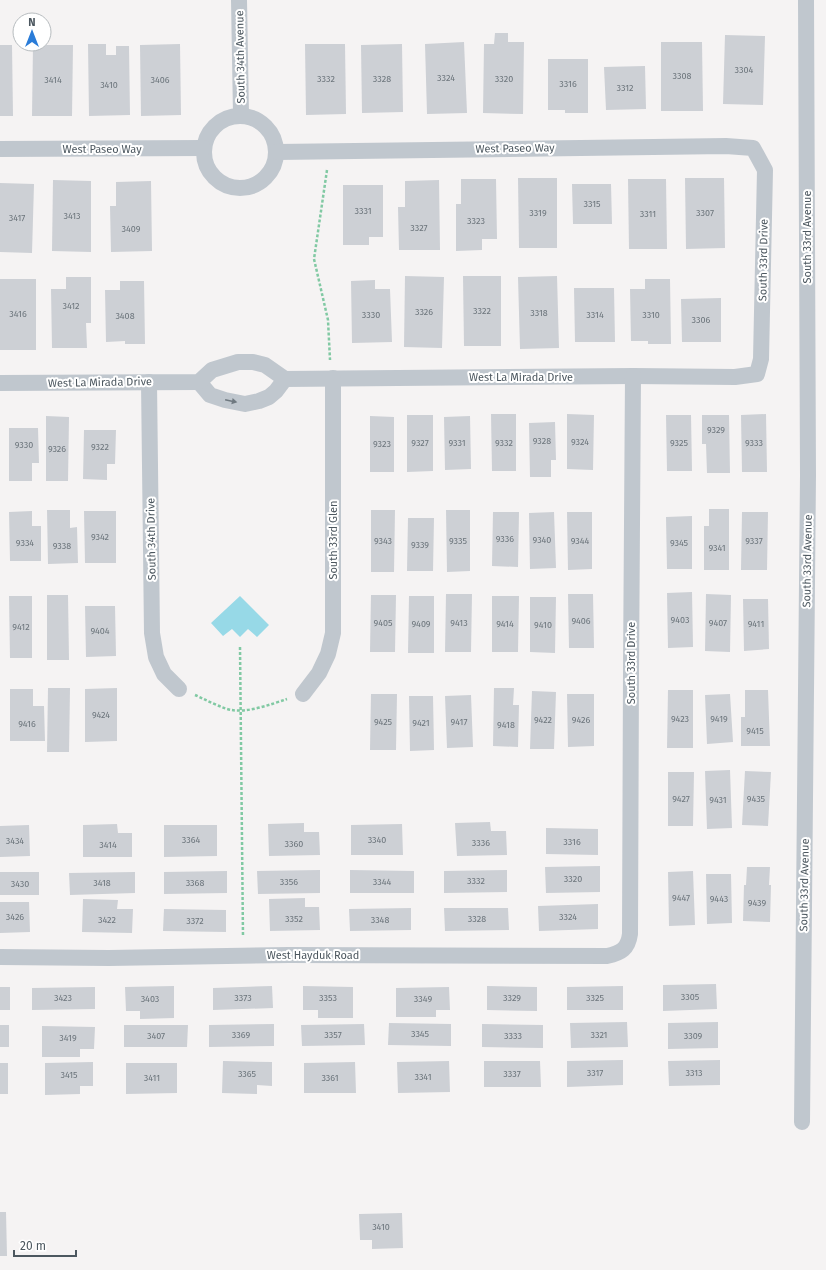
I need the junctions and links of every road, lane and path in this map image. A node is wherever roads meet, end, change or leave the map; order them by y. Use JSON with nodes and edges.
{"nodes":[{"id":1,"x":239,"y":0,"type":"edge"},
{"id":2,"x":806,"y":0,"type":"edge"},
{"id":3,"x":241,"y":115,"type":"junction"},
{"id":4,"x":203,"y":148,"type":"junction"},
{"id":5,"x":753,"y":148,"type":"joint"},
{"id":6,"x":0,"y":150,"type":"edge"},
{"id":7,"x":330,"y":151,"type":"junction"},
{"id":8,"x":277,"y":152,"type":"junction"},
{"id":9,"x":757,"y":374,"type":"joint"},
{"id":10,"x":633,"y":376,"type":"junction"},
{"id":11,"x":333,"y":378,"type":"junction"},
{"id":12,"x":285,"y":379,"type":"junction"},
{"id":13,"x":149,"y":382,"type":"junction"},
{"id":14,"x":199,"y":382,"type":"junction"},
{"id":15,"x":0,"y":383,"type":"edge"},
{"id":16,"x":240,"y":647,"type":"dead end"},
{"id":17,"x":180,"y":689,"type":"joint"},
{"id":18,"x":303,"y":694,"type":"joint"},
{"id":19,"x":241,"y":710,"type":"junction"},
{"id":20,"x":625,"y":949,"type":"joint"},
{"id":21,"x":243,"y":956,"type":"junction"},
{"id":22,"x":0,"y":957,"type":"edge"},
{"id":23,"x":802,"y":1122,"type":"dead end"}],
"edges":[{"from":1,"to":3,"type":"street","name":"South 34th Avenue"},
{"from":2,"to":23,"type":"street","name":"South 33rd Avenue"},
{"from":3,"to":4,"type":"street"},
{"from":3,"to":8,"type":"street"},
{"from":4,"to":6,"type":"street","name":"West Paseo Way"},
{"from":4,"to":8,"type":"street"},
{"from":5,"to":7,"type":"street","name":"West Paseo Way"},
{"from":5,"to":9,"type":"street","name":"South 33rd Drive"},
{"from":7,"to":8,"type":"street","name":"West Paseo Way"},
{"from":7,"to":11,"type":"path"},
{"from":9,"to":10,"type":"street","name":"West La Mirada Drive"},
{"from":10,"to":11,"type":"street","name":"West La Mirada Drive"},
{"from":10,"to":20,"type":"street","name":"South 33rd Drive"},
{"from":11,"to":12,"type":"street","name":"West La Mirada Drive"},
{"from":11,"to":18,"type":"street","name":"South 33rd Glen"},
{"from":12,"to":14,"type":"street"},
{"from":14,"to":12,"type":"street","one_way":true},
{"from":13,"to":14,"type":"street","name":"West La Mirada Drive"},
{"from":13,"to":15,"type":"street","name":"West La Mirada Drive"},
{"from":13,"to":17,"type":"street","name":"South 34th Drive"},
{"from":16,"to":19,"type":"path"},
{"from":17,"to":19,"type":"path"},
{"from":18,"to":19,"type":"path"},
{"from":19,"to":21,"type":"path"},
{"from":20,"to":21,"type":"street","name":"West Hayduk Road"},
{"from":21,"to":22,"type":"street","name":"West Hayduk Road"}]}
